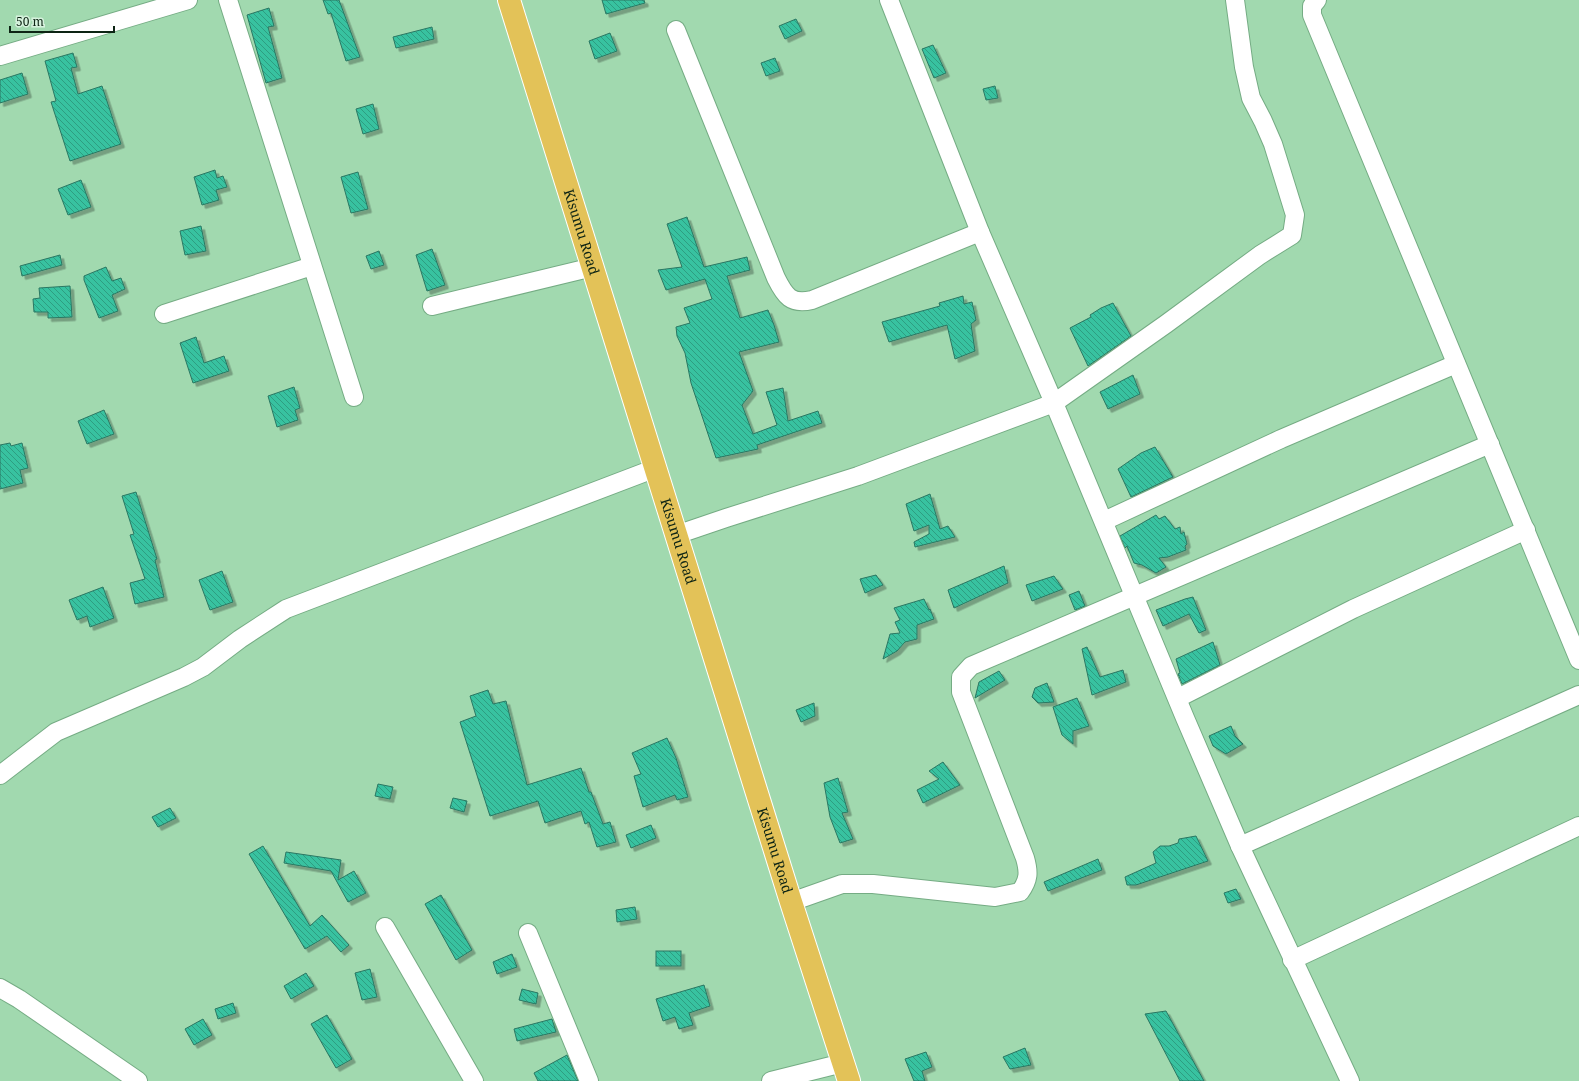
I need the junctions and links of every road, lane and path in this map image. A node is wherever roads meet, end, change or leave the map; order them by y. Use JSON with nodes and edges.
{"nodes":[{"id":1,"x":188,"y":0,"type":"edge"},
{"id":2,"x":228,"y":0,"type":"edge"},
{"id":3,"x":509,"y":0,"type":"edge"},
{"id":4,"x":889,"y":0,"type":"edge"},
{"id":5,"x":1235,"y":0,"type":"edge"},
{"id":6,"x":1317,"y":0,"type":"edge"},
{"id":7,"x":676,"y":30,"type":"dead end"},
{"id":8,"x":0,"y":56,"type":"edge"},
{"id":9,"x":980,"y":232,"type":"junction"},
{"id":10,"x":312,"y":266,"type":"junction"},
{"id":11,"x":593,"y":267,"type":"junction"},
{"id":12,"x":432,"y":306,"type":"dead end"},
{"id":13,"x":164,"y":314,"type":"dead end"},
{"id":14,"x":1456,"y":364,"type":"junction"},
{"id":15,"x":354,"y":397,"type":"dead end"},
{"id":16,"x":1054,"y":403,"type":"junction"},
{"id":17,"x":1490,"y":444,"type":"junction"},
{"id":18,"x":656,"y":468,"type":"junction"},
{"id":19,"x":1104,"y":521,"type":"junction"},
{"id":20,"x":1526,"y":530,"type":"junction"},
{"id":21,"x":676,"y":535,"type":"junction"},
{"id":22,"x":1136,"y":596,"type":"junction"},
{"id":23,"x":1579,"y":660,"type":"edge"},
{"id":24,"x":1579,"y":696,"type":"edge"},
{"id":25,"x":1178,"y":698,"type":"junction"},
{"id":26,"x":0,"y":775,"type":"edge"},
{"id":27,"x":1579,"y":826,"type":"edge"},
{"id":28,"x":1240,"y":846,"type":"junction"},
{"id":29,"x":791,"y":902,"type":"junction"},
{"id":30,"x":385,"y":927,"type":"dead end"},
{"id":31,"x":528,"y":933,"type":"dead end"},
{"id":32,"x":1292,"y":960,"type":"junction"},
{"id":33,"x":0,"y":988,"type":"edge"},
{"id":34,"x":846,"y":1072,"type":"edge"},
{"id":35,"x":138,"y":1081,"type":"edge"},
{"id":36,"x":474,"y":1081,"type":"edge"},
{"id":37,"x":589,"y":1081,"type":"edge"},
{"id":38,"x":771,"y":1081,"type":"edge"},
{"id":39,"x":1350,"y":1081,"type":"edge"}],
"edges":[{"from":1,"to":8,"type":"street"},
{"from":2,"to":10,"type":"street"},
{"from":3,"to":11,"type":"highway","name":"Kisumu Road"},
{"from":4,"to":9,"type":"street"},
{"from":5,"to":16,"type":"street"},
{"from":6,"to":14,"type":"street"},
{"from":7,"to":9,"type":"street"},
{"from":9,"to":16,"type":"street"},
{"from":10,"to":13,"type":"street"},
{"from":10,"to":15,"type":"street"},
{"from":11,"to":12,"type":"street"},
{"from":11,"to":18,"type":"highway","name":"Kisumu Road"},
{"from":14,"to":17,"type":"street"},
{"from":14,"to":19,"type":"street"},
{"from":16,"to":19,"type":"street"},
{"from":16,"to":21,"type":"street"},
{"from":17,"to":20,"type":"street"},
{"from":17,"to":22,"type":"street"},
{"from":18,"to":21,"type":"highway","name":"Kisumu Road"},
{"from":18,"to":26,"type":"street"},
{"from":19,"to":22,"type":"street"},
{"from":20,"to":23,"type":"street"},
{"from":20,"to":25,"type":"street"},
{"from":21,"to":29,"type":"highway","name":"Kisumu Road"},
{"from":22,"to":25,"type":"street"},
{"from":22,"to":29,"type":"street"},
{"from":24,"to":28,"type":"street"},
{"from":25,"to":28,"type":"street"},
{"from":27,"to":32,"type":"street"},
{"from":28,"to":32,"type":"street"},
{"from":29,"to":34,"type":"highway","name":"Kisumu Road"},
{"from":30,"to":36,"type":"street"},
{"from":31,"to":37,"type":"street"},
{"from":32,"to":39,"type":"street"},
{"from":33,"to":35,"type":"street"},
{"from":34,"to":38,"type":"street"}]}
